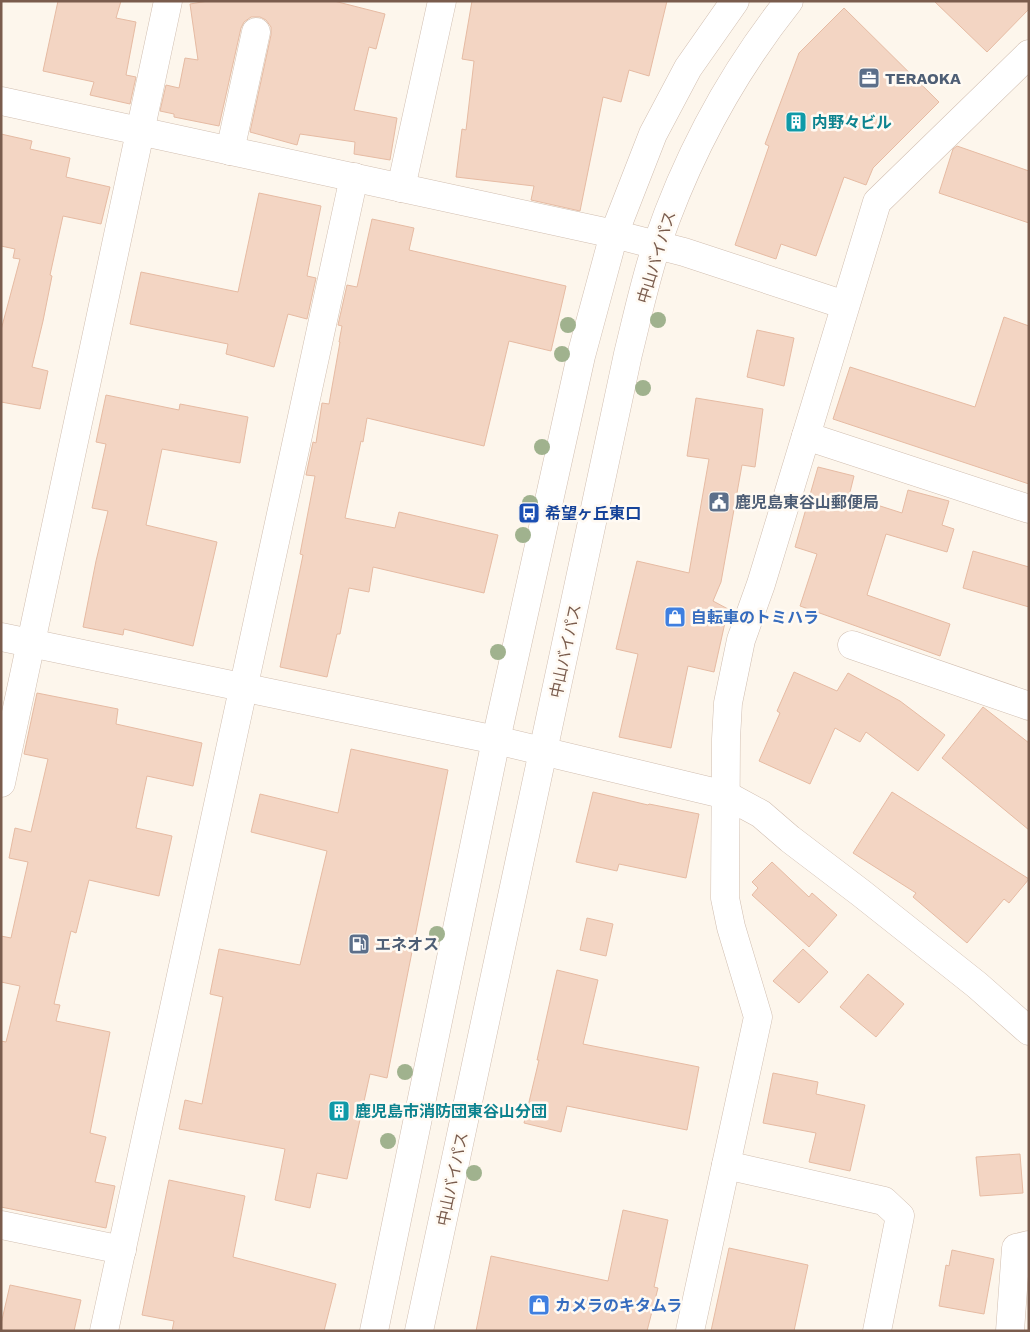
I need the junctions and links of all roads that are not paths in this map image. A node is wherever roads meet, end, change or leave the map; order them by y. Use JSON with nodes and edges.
{"nodes":[{"id":1,"x":168,"y":1,"type":"edge"},
{"id":2,"x":442,"y":1,"type":"edge"},
{"id":3,"x":734,"y":1,"type":"edge"},
{"id":4,"x":789,"y":1,"type":"edge"},
{"id":5,"x":256,"y":32,"type":"dead end"},
{"id":6,"x":1029,"y":54,"type":"edge"},
{"id":7,"x":1,"y":102,"type":"edge"},
{"id":8,"x":140,"y":131,"type":"junction"},
{"id":9,"x":230,"y":151,"type":"junction"},
{"id":10,"x":354,"y":177,"type":"junction"},
{"id":11,"x":401,"y":188,"type":"junction"},
{"id":12,"x":614,"y":234,"type":"junction"},
{"id":13,"x":657,"y":244,"type":"junction"},
{"id":14,"x":846,"y":305,"type":"junction"},
{"id":15,"x":806,"y":436,"type":"junction"},
{"id":16,"x":1029,"y":509,"type":"edge"},
{"id":17,"x":1,"y":637,"type":"edge"},
{"id":18,"x":31,"y":643,"type":"junction"},
{"id":19,"x":852,"y":645,"type":"dead end"},
{"id":20,"x":243,"y":687,"type":"junction"},
{"id":21,"x":1029,"y":706,"type":"edge"},
{"id":22,"x":496,"y":740,"type":"junction"},
{"id":23,"x":544,"y":751,"type":"junction"},
{"id":24,"x":1,"y":783,"type":"edge"},
{"id":25,"x":726,"y":795,"type":"junction"},
{"id":26,"x":1029,"y":1031,"type":"edge"},
{"id":27,"x":726,"y":1165,"type":"junction"},
{"id":28,"x":1,"y":1224,"type":"edge"},
{"id":29,"x":1029,"y":1245,"type":"edge"},
{"id":30,"x":122,"y":1250,"type":"junction"},
{"id":31,"x":104,"y":1331,"type":"edge"},
{"id":32,"x":374,"y":1331,"type":"edge"},
{"id":33,"x":419,"y":1331,"type":"edge"},
{"id":34,"x":690,"y":1331,"type":"edge"},
{"id":35,"x":876,"y":1331,"type":"edge"},
{"id":36,"x":1010,"y":1331,"type":"edge"}],
"edges":[{"from":1,"to":8,"type":"street"},
{"from":2,"to":11,"type":"street"},
{"from":3,"to":12,"type":"street"},
{"from":4,"to":13,"type":"street","name":"中山バイパス"},
{"from":5,"to":9,"type":"street"},
{"from":6,"to":14,"type":"street"},
{"from":7,"to":8,"type":"street"},
{"from":8,"to":9,"type":"street"},
{"from":8,"to":18,"type":"street"},
{"from":9,"to":10,"type":"street"},
{"from":10,"to":11,"type":"street"},
{"from":10,"to":20,"type":"street"},
{"from":11,"to":12,"type":"street"},
{"from":12,"to":13,"type":"street"},
{"from":12,"to":22,"type":"street"},
{"from":13,"to":14,"type":"street"},
{"from":13,"to":23,"type":"street","name":"中山バイパス"},
{"from":14,"to":15,"type":"street"},
{"from":15,"to":16,"type":"street"},
{"from":15,"to":25,"type":"street"},
{"from":17,"to":18,"type":"street"},
{"from":18,"to":20,"type":"street"},
{"from":18,"to":24,"type":"street"},
{"from":19,"to":21,"type":"street"},
{"from":20,"to":22,"type":"street"},
{"from":20,"to":30,"type":"street"},
{"from":22,"to":23,"type":"street"},
{"from":22,"to":32,"type":"street"},
{"from":23,"to":25,"type":"street"},
{"from":23,"to":33,"type":"street","name":"中山バイパス"},
{"from":25,"to":26,"type":"street"},
{"from":25,"to":27,"type":"street"},
{"from":27,"to":34,"type":"street"},
{"from":27,"to":35,"type":"street"},
{"from":28,"to":30,"type":"street"},
{"from":29,"to":36,"type":"street"},
{"from":30,"to":31,"type":"street"}]}
